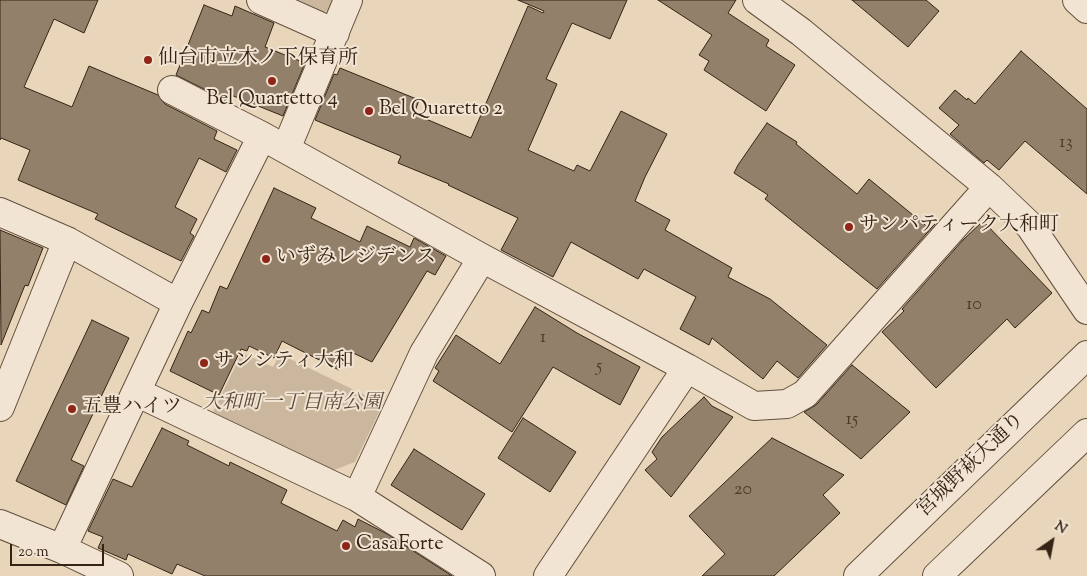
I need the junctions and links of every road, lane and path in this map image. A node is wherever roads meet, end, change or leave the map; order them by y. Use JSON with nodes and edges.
{"nodes":[{"id":1,"x":261,"y":0,"type":"edge"},
{"id":2,"x":348,"y":0,"type":"edge"},
{"id":3,"x":757,"y":0,"type":"edge"},
{"id":4,"x":1077,"y":0,"type":"edge"},
{"id":5,"x":1087,"y":10,"type":"edge"},
{"id":6,"x":335,"y":33,"type":"junction"},
{"id":7,"x":172,"y":90,"type":"dead end"},
{"id":8,"x":262,"y":136,"type":"junction"},
{"id":9,"x":286,"y":149,"type":"junction"},
{"id":10,"x":989,"y":187,"type":"junction"},
{"id":11,"x":0,"y":212,"type":"edge"},
{"id":12,"x":67,"y":241,"type":"junction"},
{"id":13,"x":482,"y":258,"type":"junction"},
{"id":14,"x":178,"y":303,"type":"junction"},
{"id":15,"x":1087,"y":310,"type":"edge"},
{"id":16,"x":1087,"y":355,"type":"edge"},
{"id":17,"x":687,"y":368,"type":"junction"},
{"id":18,"x":136,"y":392,"type":"junction"},
{"id":19,"x":0,"y":407,"type":"edge"},
{"id":20,"x":1087,"y":433,"type":"edge"},
{"id":21,"x":357,"y":496,"type":"junction"},
{"id":22,"x":0,"y":524,"type":"edge"},
{"id":23,"x":62,"y":549,"type":"junction"},
{"id":24,"x":92,"y":570,"type":"edge"},
{"id":25,"x":119,"y":576,"type":"edge"},
{"id":26,"x":481,"y":576,"type":"edge"},
{"id":27,"x":548,"y":576,"type":"edge"},
{"id":28,"x":858,"y":576,"type":"edge"},
{"id":29,"x":937,"y":576,"type":"edge"}],
"edges":[{"from":1,"to":6,"type":"street"},
{"from":2,"to":6,"type":"street"},
{"from":3,"to":10,"type":"street"},
{"from":4,"to":5,"type":"street"},
{"from":6,"to":9,"type":"street"},
{"from":7,"to":8,"type":"street"},
{"from":8,"to":9,"type":"street"},
{"from":8,"to":14,"type":"street"},
{"from":9,"to":13,"type":"street"},
{"from":10,"to":15,"type":"street"},
{"from":10,"to":17,"type":"street"},
{"from":11,"to":12,"type":"street"},
{"from":12,"to":14,"type":"street"},
{"from":12,"to":19,"type":"street"},
{"from":13,"to":17,"type":"street"},
{"from":13,"to":21,"type":"street"},
{"from":14,"to":18,"type":"street"},
{"from":16,"to":28,"type":"street","name":"宮城野萩大通り"},
{"from":17,"to":27,"type":"street"},
{"from":18,"to":21,"type":"street"},
{"from":18,"to":23,"type":"street"},
{"from":20,"to":29,"type":"street"},
{"from":21,"to":26,"type":"street"},
{"from":22,"to":23,"type":"street"},
{"from":23,"to":24,"type":"street"},
{"from":24,"to":25,"type":"street"}]}
